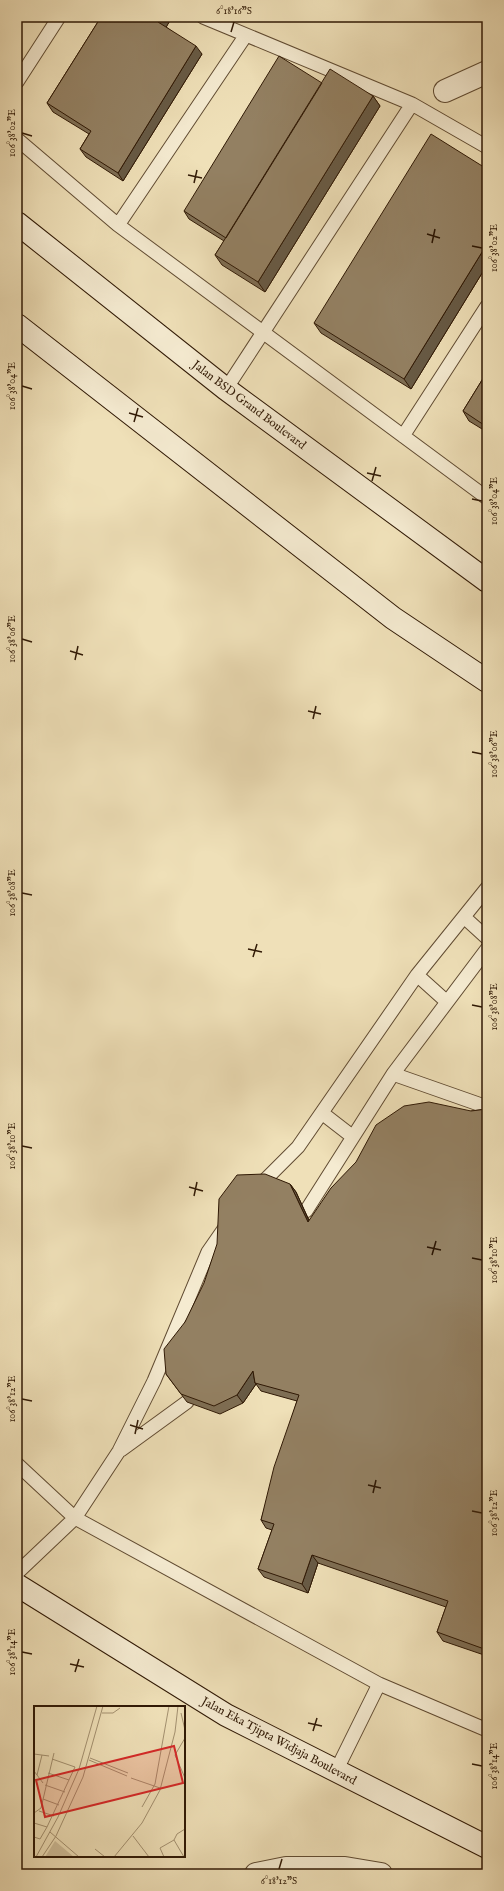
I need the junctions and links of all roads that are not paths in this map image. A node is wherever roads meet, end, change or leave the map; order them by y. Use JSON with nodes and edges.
{"nodes":[{"id":1,"x":59,"y":17,"type":"edge"},
{"id":2,"x":203,"y":17,"type":"edge"},
{"id":3,"x":246,"y":35,"type":"junction"},
{"id":4,"x":487,"y":72,"type":"edge"},
{"id":5,"x":17,"y":82,"type":"edge"},
{"id":6,"x":445,"y":91,"type":"dead end"},
{"id":7,"x":412,"y":104,"type":"junction"},
{"id":8,"x":17,"y":139,"type":"edge"},
{"id":9,"x":487,"y":147,"type":"edge"},
{"id":10,"x":17,"y":223,"type":"edge"},
{"id":11,"x":118,"y":225,"type":"junction"},
{"id":12,"x":487,"y":306,"type":"edge"},
{"id":13,"x":17,"y":325,"type":"edge"},
{"id":14,"x":264,"y":333,"type":"junction"},
{"id":15,"x":226,"y":389,"type":"junction"},
{"id":16,"x":403,"y":436,"type":"junction"},
{"id":17,"x":487,"y":498,"type":"edge"},
{"id":18,"x":487,"y":581,"type":"edge"},
{"id":19,"x":487,"y":681,"type":"edge"},
{"id":20,"x":487,"y":888,"type":"edge"},
{"id":21,"x":464,"y":917,"type":"junction"},
{"id":22,"x":487,"y":938,"type":"edge"},
{"id":23,"x":487,"y":949,"type":"edge"},
{"id":24,"x":417,"y":975,"type":"junction"},
{"id":25,"x":447,"y":1002,"type":"junction"},
{"id":26,"x":393,"y":1074,"type":"junction"},
{"id":27,"x":487,"y":1108,"type":"edge"},
{"id":28,"x":322,"y":1113,"type":"junction"},
{"id":29,"x":353,"y":1137,"type":"junction"},
{"id":30,"x":262,"y":1182,"type":"edge"},
{"id":31,"x":306,"y":1211,"type":"dead end"},
{"id":32,"x":224,"y":1229,"type":"edge"},
{"id":33,"x":187,"y":1402,"type":"edge"},
{"id":34,"x":119,"y":1451,"type":"junction"},
{"id":35,"x":17,"y":1464,"type":"edge"},
{"id":36,"x":75,"y":1518,"type":"junction"},
{"id":37,"x":17,"y":1573,"type":"edge"},
{"id":38,"x":17,"y":1585,"type":"edge"},
{"id":39,"x":380,"y":1684,"type":"junction"},
{"id":40,"x":487,"y":1730,"type":"edge"},
{"id":41,"x":336,"y":1771,"type":"junction"},
{"id":42,"x":487,"y":1847,"type":"edge"},
{"id":43,"x":256,"y":1874,"type":"edge"},
{"id":44,"x":381,"y":1874,"type":"edge"}],
"edges":[{"from":1,"to":5,"type":"lane"},
{"from":2,"to":3,"type":"lane"},
{"from":3,"to":7,"type":"lane"},
{"from":3,"to":11,"type":"lane"},
{"from":4,"to":6,"type":"main road"},
{"from":7,"to":9,"type":"lane"},
{"from":7,"to":14,"type":"lane"},
{"from":8,"to":11,"type":"lane"},
{"from":10,"to":15,"type":"main road","name":"Jalan BSD Grand Boulevard"},
{"from":11,"to":14,"type":"lane"},
{"from":12,"to":16,"type":"lane"},
{"from":13,"to":19,"type":"main road"},
{"from":14,"to":15,"type":"lane"},
{"from":14,"to":16,"type":"lane"},
{"from":15,"to":18,"type":"main road","name":"Jalan BSD Grand Boulevard"},
{"from":16,"to":17,"type":"lane"},
{"from":20,"to":21,"type":"lane"},
{"from":21,"to":22,"type":"lane"},
{"from":21,"to":24,"type":"lane"},
{"from":23,"to":25,"type":"lane"},
{"from":24,"to":25,"type":"lane"},
{"from":24,"to":28,"type":"lane"},
{"from":25,"to":26,"type":"lane"},
{"from":26,"to":27,"type":"lane"},
{"from":26,"to":29,"type":"lane"},
{"from":28,"to":29,"type":"lane"},
{"from":28,"to":30,"type":"lane"},
{"from":29,"to":31,"type":"lane"},
{"from":32,"to":34,"type":"lane"},
{"from":33,"to":34,"type":"lane"},
{"from":34,"to":36,"type":"lane"},
{"from":35,"to":36,"type":"lane"},
{"from":36,"to":37,"type":"lane"},
{"from":36,"to":39,"type":"lane"},
{"from":38,"to":41,"type":"main road","name":"Jalan Eka Tjipta Widjaja Boulevard"},
{"from":39,"to":40,"type":"lane"},
{"from":39,"to":41,"type":"lane"},
{"from":41,"to":42,"type":"main road","name":"Jalan Eka Tjipta Widjaja Boulevard"},
{"from":43,"to":44,"type":"main road"}]}
